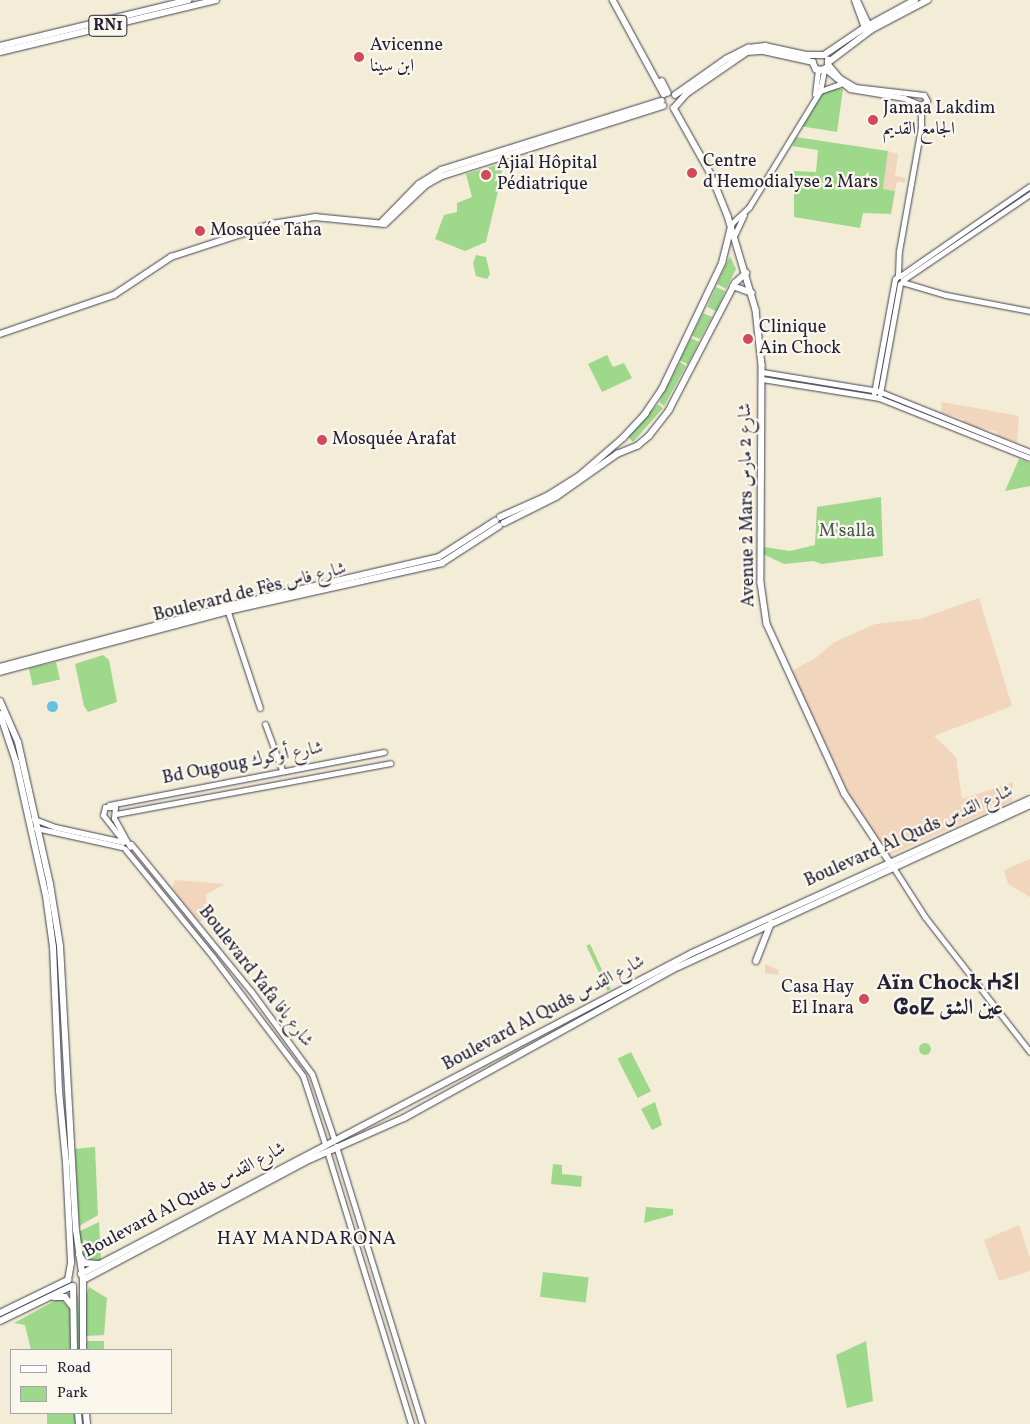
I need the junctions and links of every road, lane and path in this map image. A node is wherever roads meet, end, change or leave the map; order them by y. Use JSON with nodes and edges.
{"nodes":[{"id":1,"x":188,"y":0,"type":"edge"},
{"id":2,"x":216,"y":0,"type":"edge"},
{"id":3,"x":613,"y":0,"type":"edge"},
{"id":4,"x":617,"y":0,"type":"edge"},
{"id":5,"x":856,"y":0,"type":"edge"},
{"id":6,"x":915,"y":0,"type":"edge"},
{"id":7,"x":928,"y":0,"type":"edge"},
{"id":8,"x":868,"y":29,"type":"junction"},
{"id":9,"x":0,"y":46,"type":"edge"},
{"id":10,"x":0,"y":52,"type":"edge"},
{"id":11,"x":824,"y":55,"type":"junction"},
{"id":12,"x":815,"y":59,"type":"junction"},
{"id":13,"x":825,"y":67,"type":"junction"},
{"id":14,"x":840,"y":84,"type":"junction"},
{"id":15,"x":820,"y":91,"type":"junction"},
{"id":16,"x":666,"y":94,"type":"junction"},
{"id":17,"x":676,"y":98,"type":"junction"},
{"id":18,"x":916,"y":98,"type":"junction"},
{"id":19,"x":814,"y":99,"type":"junction"},
{"id":20,"x":662,"y":104,"type":"junction"},
{"id":21,"x":921,"y":105,"type":"junction"},
{"id":22,"x":674,"y":108,"type":"junction"},
{"id":23,"x":1030,"y":186,"type":"edge"},
{"id":24,"x":1030,"y":194,"type":"edge"},
{"id":25,"x":745,"y":212,"type":"junction"},
{"id":26,"x":731,"y":224,"type":"junction"},
{"id":27,"x":735,"y":234,"type":"junction"},
{"id":28,"x":746,"y":273,"type":"junction"},
{"id":29,"x":900,"y":280,"type":"junction"},
{"id":30,"x":733,"y":286,"type":"junction"},
{"id":31,"x":752,"y":293,"type":"junction"},
{"id":32,"x":1030,"y":311,"type":"edge"},
{"id":33,"x":0,"y":334,"type":"edge"},
{"id":34,"x":762,"y":376,"type":"junction"},
{"id":35,"x":877,"y":394,"type":"junction"},
{"id":36,"x":1030,"y":452,"type":"edge"},
{"id":37,"x":1030,"y":458,"type":"edge"},
{"id":38,"x":500,"y":522,"type":"junction"},
{"id":39,"x":228,"y":612,"type":"junction"},
{"id":40,"x":0,"y":667,"type":"edge"},
{"id":41,"x":0,"y":672,"type":"edge"},
{"id":42,"x":0,"y":701,"type":"edge"},
{"id":43,"x":260,"y":708,"type":"dead end"},
{"id":44,"x":0,"y":714,"type":"edge"},
{"id":45,"x":265,"y":724,"type":"dead end"},
{"id":46,"x":384,"y":752,"type":"dead end"},
{"id":47,"x":390,"y":763,"type":"dead end"},
{"id":48,"x":282,"y":770,"type":"junction"},
{"id":49,"x":1030,"y":799,"type":"edge"},
{"id":50,"x":109,"y":805,"type":"junction"},
{"id":51,"x":1030,"y":805,"type":"edge"},
{"id":52,"x":113,"y":817,"type":"junction"},
{"id":53,"x":32,"y":819,"type":"junction"},
{"id":54,"x":114,"y":828,"type":"junction"},
{"id":55,"x":34,"y":829,"type":"junction"},
{"id":56,"x":103,"y":838,"type":"junction"},
{"id":57,"x":125,"y":844,"type":"junction"},
{"id":58,"x":891,"y":864,"type":"junction"},
{"id":59,"x":771,"y":922,"type":"junction"},
{"id":60,"x":756,"y":961,"type":"dead end"},
{"id":61,"x":1030,"y":1052,"type":"edge"},
{"id":62,"x":335,"y":1143,"type":"junction"},
{"id":63,"x":326,"y":1147,"type":"junction"},
{"id":64,"x":78,"y":1254,"type":"junction"},
{"id":65,"x":99,"y":1264,"type":"junction"},
{"id":66,"x":81,"y":1278,"type":"junction"},
{"id":67,"x":71,"y":1281,"type":"junction"},
{"id":68,"x":48,"y":1298,"type":"junction"},
{"id":69,"x":73,"y":1309,"type":"junction"},
{"id":70,"x":0,"y":1313,"type":"edge"},
{"id":71,"x":0,"y":1321,"type":"edge"},
{"id":72,"x":74,"y":1349,"type":"edge"},
{"id":73,"x":83,"y":1349,"type":"edge"},
{"id":74,"x":411,"y":1424,"type":"edge"},
{"id":75,"x":422,"y":1424,"type":"edge"}],
"edges":[{"from":1,"to":9,"type":"main road","number":"RN1"},
{"from":2,"to":10,"type":"main road","number":"RN1"},
{"from":3,"to":16,"type":"main road"},
{"from":4,"to":16,"type":"main road"},
{"from":5,"to":8,"type":"street"},
{"from":6,"to":8,"type":"main road"},
{"from":7,"to":8,"type":"main road"},
{"from":8,"to":11,"type":"main road"},
{"from":8,"to":13,"type":"main road"},
{"from":11,"to":12,"type":"main road"},
{"from":11,"to":13,"type":"main road"},
{"from":12,"to":13,"type":"main road"},
{"from":12,"to":17,"type":"main road"},
{"from":13,"to":14,"type":"street"},
{"from":13,"to":15,"type":"street"},
{"from":13,"to":18,"type":"street"},
{"from":13,"to":19,"type":"street"},
{"from":14,"to":15,"type":"street"},
{"from":14,"to":18,"type":"street"},
{"from":15,"to":19,"type":"street"},
{"from":16,"to":17,"type":"main road"},
{"from":16,"to":20,"type":"main road"},
{"from":17,"to":22,"type":"main road"},
{"from":18,"to":21,"type":"street"},
{"from":18,"to":21,"type":"street"},
{"from":19,"to":25,"type":"street"},
{"from":20,"to":22,"type":"main road"},
{"from":20,"to":33,"type":"main road"},
{"from":21,"to":29,"type":"street"},
{"from":22,"to":26,"type":"main road","name":"Avenue 2 Mars شارع 2 مارس"},
{"from":23,"to":29,"type":"street"},
{"from":24,"to":29,"type":"street"},
{"from":25,"to":26,"type":"street"},
{"from":25,"to":27,"type":"street"},
{"from":26,"to":27,"type":"main road","name":"Avenue 2 Mars شارع 2 مارس"},
{"from":26,"to":38,"type":"main road","name":"Boulevard de Fès شارع فاس"},
{"from":27,"to":28,"type":"main road","name":"Avenue 2 Mars شارع 2 مارس"},
{"from":28,"to":30,"type":"main road","name":"Boulevard de Fès شارع فاس"},
{"from":28,"to":31,"type":"main road","name":"Avenue 2 Mars شارع 2 مارس"},
{"from":29,"to":32,"type":"street"},
{"from":29,"to":35,"type":"street"},
{"from":30,"to":31,"type":"main road"},
{"from":30,"to":38,"type":"main road","name":"Boulevard de Fès شارع فاس"},
{"from":31,"to":34,"type":"main road","name":"Avenue 2 Mars شارع 2 مارس"},
{"from":34,"to":35,"type":"street"},
{"from":34,"to":58,"type":"main road","name":"Avenue 2 Mars شارع 2 مارس"},
{"from":35,"to":36,"type":"street"},
{"from":35,"to":37,"type":"street"},
{"from":38,"to":39,"type":"main road","name":"Boulevard de Fès شارع فاس"},
{"from":38,"to":40,"type":"main road","name":"Boulevard de Fès شارع فاس"},
{"from":39,"to":41,"type":"main road","name":"Boulevard de Fès شارع فاس"},
{"from":39,"to":43,"type":"street"},
{"from":42,"to":53,"type":"main road"},
{"from":44,"to":53,"type":"main road"},
{"from":45,"to":48,"type":"street"},
{"from":46,"to":48,"type":"street","name":"Bd Ougoug شارع أوكوك"},
{"from":47,"to":52,"type":"street","name":"Bd Ougoug شارع أوكوك"},
{"from":48,"to":50,"type":"street","name":"Bd Ougoug شارع أوكوك"},
{"from":49,"to":58,"type":"main road","name":"Boulevard Al Quds شارع القدس"},
{"from":50,"to":52,"type":"street"},
{"from":50,"to":52,"type":"street"},
{"from":51,"to":58,"type":"main road","name":"Boulevard Al Quds شارع القدس"},
{"from":52,"to":54,"type":"street","name":"Boulevard Yafa شارع يافا"},
{"from":52,"to":57,"type":"street","name":"Boulevard Yafa شارع يافا"},
{"from":53,"to":55,"type":"main road"},
{"from":53,"to":56,"type":"street"},
{"from":54,"to":56,"type":"street"},
{"from":54,"to":57,"type":"street","name":"Boulevard Yafa شارع يافا"},
{"from":55,"to":57,"type":"street"},
{"from":55,"to":64,"type":"main road"},
{"from":55,"to":67,"type":"main road"},
{"from":56,"to":57,"type":"street"},
{"from":57,"to":62,"type":"street","name":"Boulevard Yafa شارع يافا"},
{"from":57,"to":63,"type":"street","name":"Boulevard Yafa شارع يافا"},
{"from":58,"to":59,"type":"main road","name":"Boulevard Al Quds شارع القدس"},
{"from":58,"to":61,"type":"street","name":"Avenue 2 Mars شارع 2 مارس"},
{"from":58,"to":62,"type":"main road","name":"Boulevard Al Quds شارع القدس"},
{"from":59,"to":60,"type":"main road"},
{"from":59,"to":62,"type":"main road","name":"Boulevard Al Quds شارع القدس"},
{"from":62,"to":63,"type":"main road","name":"Boulevard Al Quds شارع القدس"},
{"from":62,"to":75,"type":"street","name":"Boulevard Yafa شارع يافا"},
{"from":63,"to":65,"type":"main road","name":"Boulevard Al Quds شارع القدس"},
{"from":63,"to":66,"type":"main road","name":"Boulevard Al Quds شارع القدس"},
{"from":63,"to":74,"type":"street","name":"Boulevard Yafa شارع يافا"},
{"from":64,"to":65,"type":"main road"},
{"from":64,"to":66,"type":"main road"},
{"from":65,"to":66,"type":"main road","name":"Boulevard Al Quds شارع القدس"},
{"from":66,"to":67,"type":"main road"},
{"from":66,"to":67,"type":"main road"},
{"from":66,"to":73,"type":"main road"},
{"from":67,"to":68,"type":"main road"},
{"from":67,"to":69,"type":"main road"},
{"from":67,"to":70,"type":"main road"},
{"from":68,"to":69,"type":"main road"},
{"from":68,"to":71,"type":"main road"},
{"from":69,"to":72,"type":"main road"}]}
